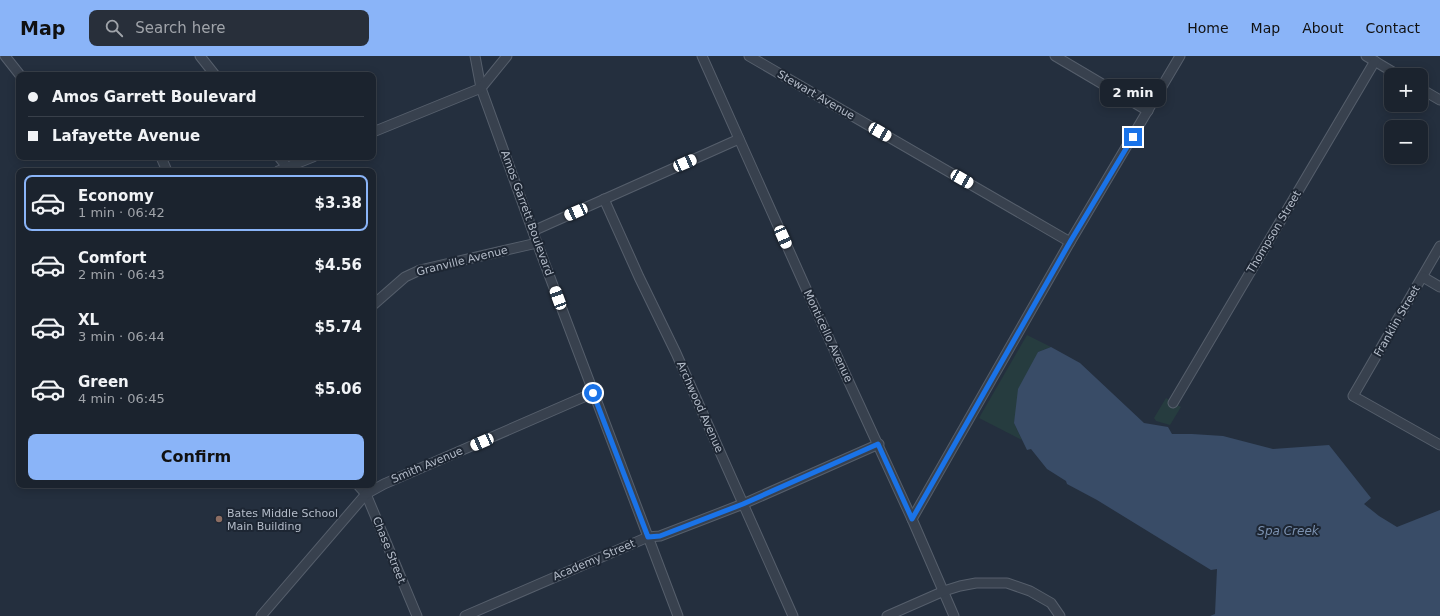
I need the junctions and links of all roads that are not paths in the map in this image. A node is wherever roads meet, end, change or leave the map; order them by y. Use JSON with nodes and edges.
{"nodes":[{"id":1,"x":5,"y":56,"type":"edge"},
{"id":2,"x":200,"y":56,"type":"edge"},
{"id":3,"x":474,"y":56,"type":"edge"},
{"id":4,"x":507,"y":56,"type":"edge"},
{"id":5,"x":702,"y":56,"type":"edge"},
{"id":6,"x":749,"y":56,"type":"edge"},
{"id":7,"x":1055,"y":56,"type":"edge"},
{"id":8,"x":1180,"y":56,"type":"edge"},
{"id":9,"x":1366,"y":56,"type":"edge"},
{"id":10,"x":1375,"y":61,"type":"junction"},
{"id":11,"x":1386,"y":68,"type":"edge"},
{"id":12,"x":18,"y":72,"type":"edge"},
{"id":13,"x":213,"y":72,"type":"edge"},
{"id":14,"x":482,"y":88,"type":"junction"},
{"id":15,"x":1428,"y":93,"type":"edge"},
{"id":16,"x":1440,"y":100,"type":"edge"},
{"id":17,"x":1148,"y":110,"type":"junction"},
{"id":18,"x":376,"y":131,"type":"edge"},
{"id":19,"x":739,"y":139,"type":"junction"},
{"id":20,"x":282,"y":160,"type":"edge"},
{"id":21,"x":306,"y":160,"type":"edge"},
{"id":22,"x":288,"y":167,"type":"joint"},
{"id":23,"x":604,"y":200,"type":"junction"},
{"id":24,"x":533,"y":231,"type":"junction"},
{"id":25,"x":1070,"y":242,"type":"junction"},
{"id":26,"x":537,"y":243,"type":"junction"},
{"id":27,"x":1440,"y":246,"type":"edge"},
{"id":28,"x":1423,"y":277,"type":"junction"},
{"id":29,"x":1440,"y":287,"type":"edge"},
{"id":30,"x":376,"y":302,"type":"edge"},
{"id":31,"x":593,"y":393,"type":"junction"},
{"id":32,"x":1173,"y":403,"type":"dead end"},
{"id":33,"x":878,"y":444,"type":"junction"},
{"id":34,"x":1440,"y":445,"type":"edge"},
{"id":35,"x":361,"y":488,"type":"edge"},
{"id":36,"x":366,"y":494,"type":"junction"},
{"id":37,"x":743,"y":504,"type":"junction"},
{"id":38,"x":912,"y":519,"type":"junction"},
{"id":39,"x":648,"y":537,"type":"junction"},
{"id":40,"x":944,"y":591,"type":"junction"},
{"id":41,"x":261,"y":616,"type":"edge"},
{"id":42,"x":417,"y":616,"type":"edge"},
{"id":43,"x":465,"y":616,"type":"edge"},
{"id":44,"x":678,"y":616,"type":"edge"},
{"id":45,"x":794,"y":616,"type":"edge"},
{"id":46,"x":887,"y":616,"type":"edge"},
{"id":47,"x":954,"y":616,"type":"edge"},
{"id":48,"x":1060,"y":616,"type":"edge"}],
"edges":[{"from":1,"to":12,"type":"street"},
{"from":2,"to":13,"type":"street"},
{"from":3,"to":14,"type":"street","name":"Amos Garrett Boulevard"},
{"from":4,"to":14,"type":"street"},
{"from":5,"to":19,"type":"street","name":"Monticello Avenue"},
{"from":6,"to":25,"type":"street","name":"Stewart Avenue"},
{"from":7,"to":17,"type":"street"},
{"from":8,"to":17,"type":"street"},
{"from":9,"to":10,"type":"street"},
{"from":10,"to":11,"type":"street"},
{"from":10,"to":32,"type":"street","name":"Thompson Street"},
{"from":14,"to":18,"type":"street"},
{"from":14,"to":24,"type":"street","name":"Amos Garrett Boulevard"},
{"from":15,"to":16,"type":"street"},
{"from":17,"to":25,"type":"street"},
{"from":19,"to":23,"type":"street"},
{"from":19,"to":33,"type":"street","name":"Monticello Avenue"},
{"from":20,"to":22,"type":"street"},
{"from":21,"to":22,"type":"street"},
{"from":23,"to":24,"type":"street"},
{"from":23,"to":37,"type":"street","name":"Archwood Avenue"},
{"from":24,"to":26,"type":"street","name":"Amos Garrett Boulevard"},
{"from":25,"to":38,"type":"street"},
{"from":26,"to":30,"type":"street","name":"Granville Avenue"},
{"from":26,"to":31,"type":"street","name":"Amos Garrett Boulevard"},
{"from":27,"to":28,"type":"street","name":"Franklin Street"},
{"from":28,"to":29,"type":"street"},
{"from":28,"to":34,"type":"street","name":"Franklin Street"},
{"from":31,"to":36,"type":"street","name":"Smith Avenue"},
{"from":31,"to":39,"type":"street","name":"Amos Garrett Boulevard"},
{"from":33,"to":37,"type":"street","name":"Academy Street"},
{"from":33,"to":38,"type":"street","name":"Monticello Avenue"},
{"from":35,"to":36,"type":"street","name":"Chase Street"},
{"from":36,"to":41,"type":"street","name":"Smith Avenue"},
{"from":36,"to":42,"type":"street","name":"Chase Street"},
{"from":37,"to":39,"type":"street","name":"Academy Street"},
{"from":37,"to":45,"type":"street","name":"Archwood Avenue"},
{"from":38,"to":40,"type":"street","name":"Monticello Avenue"},
{"from":39,"to":43,"type":"street","name":"Academy Street"},
{"from":39,"to":44,"type":"street","name":"Amos Garrett Boulevard"},
{"from":40,"to":46,"type":"street"},
{"from":40,"to":47,"type":"street","name":"Monticello Avenue"},
{"from":40,"to":48,"type":"street"}]}
